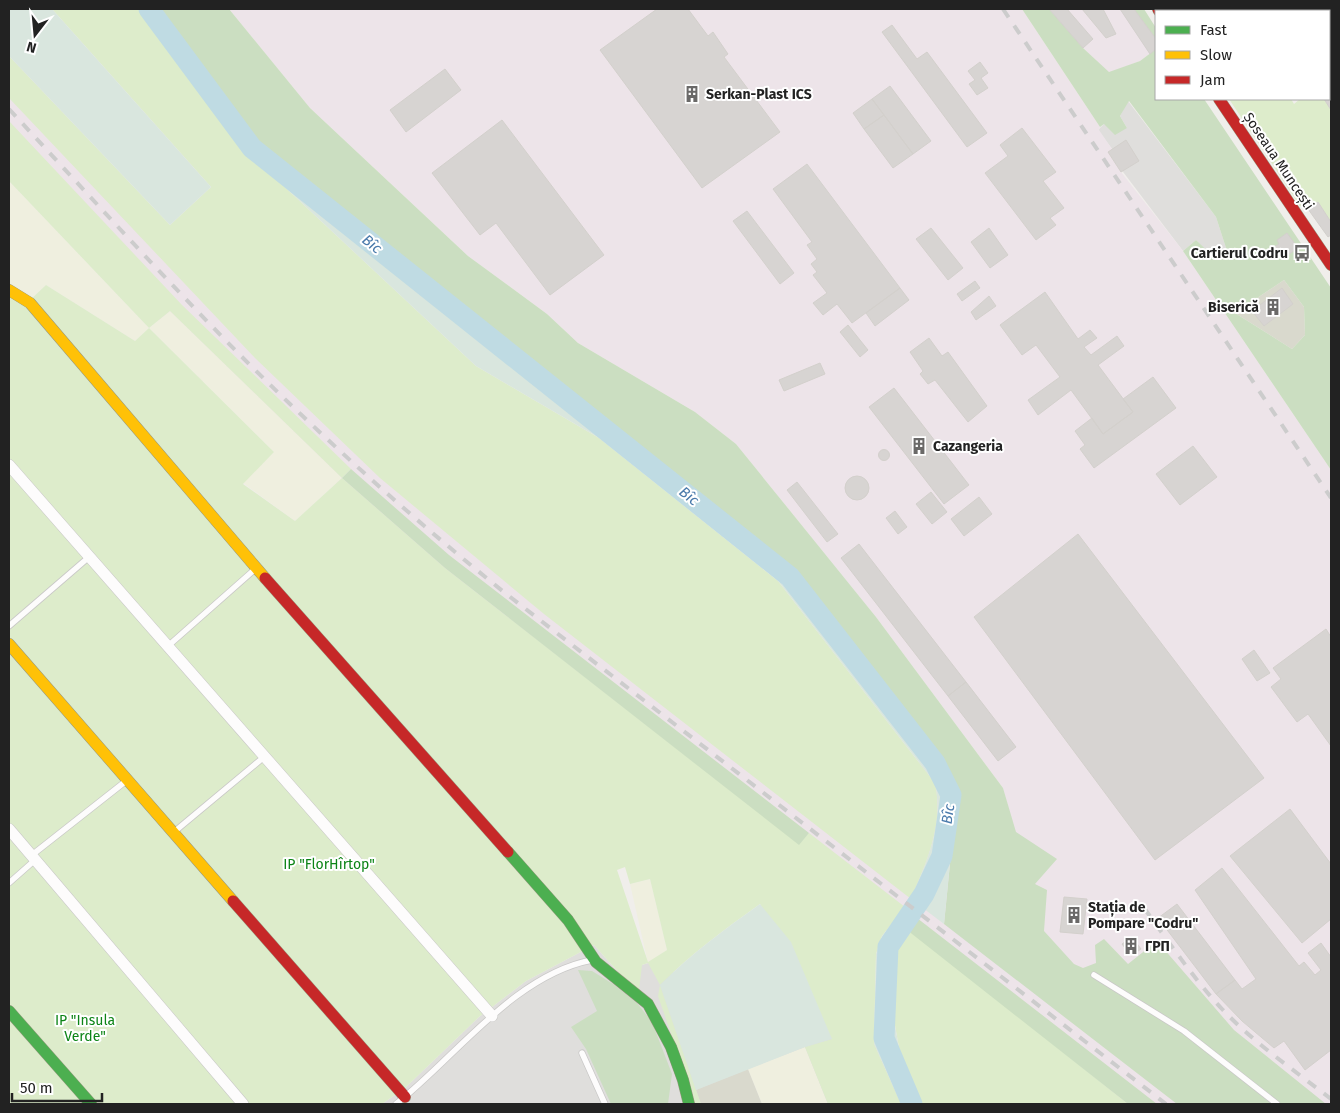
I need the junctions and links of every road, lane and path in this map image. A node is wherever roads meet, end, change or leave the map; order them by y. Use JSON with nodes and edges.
{"nodes":[{"id":1,"x":1221,"y":100,"type":"edge"},
{"id":2,"x":1331,"y":265,"type":"edge"},
{"id":3,"x":9,"y":290,"type":"edge"},
{"id":4,"x":9,"y":465,"type":"edge"},
{"id":5,"x":89,"y":557,"type":"junction"},
{"id":6,"x":256,"y":568,"type":"junction"},
{"id":7,"x":9,"y":626,"type":"edge"},
{"id":8,"x":9,"y":644,"type":"edge"},
{"id":9,"x":168,"y":646,"type":"junction"},
{"id":10,"x":264,"y":756,"type":"junction"},
{"id":11,"x":127,"y":780,"type":"junction"},
{"id":12,"x":9,"y":829,"type":"edge"},
{"id":13,"x":173,"y":832,"type":"junction"},
{"id":14,"x":34,"y":857,"type":"junction"},
{"id":15,"x":9,"y":882,"type":"edge"},
{"id":16,"x":594,"y":960,"type":"junction"},
{"id":17,"x":1094,"y":975,"type":"dead end"},
{"id":18,"x":9,"y":1011,"type":"edge"},
{"id":19,"x":492,"y":1016,"type":"junction"},
{"id":20,"x":582,"y":1053,"type":"dead end"},
{"id":21,"x":400,"y":1101,"type":"edge"},
{"id":22,"x":90,"y":1104,"type":"edge"},
{"id":23,"x":244,"y":1104,"type":"edge"},
{"id":24,"x":606,"y":1104,"type":"edge"},
{"id":25,"x":690,"y":1104,"type":"edge"},
{"id":26,"x":1277,"y":1104,"type":"edge"}],
"edges":[{"from":1,"to":2,"type":"street","name":"Șoseaua Muncești"},
{"from":3,"to":6,"type":"street"},
{"from":4,"to":5,"type":"street"},
{"from":5,"to":7,"type":"lane"},
{"from":5,"to":9,"type":"street"},
{"from":6,"to":9,"type":"lane"},
{"from":6,"to":16,"type":"street"},
{"from":8,"to":11,"type":"street"},
{"from":9,"to":10,"type":"street"},
{"from":10,"to":13,"type":"lane"},
{"from":10,"to":19,"type":"street"},
{"from":11,"to":13,"type":"street"},
{"from":11,"to":14,"type":"lane"},
{"from":12,"to":14,"type":"street"},
{"from":13,"to":21,"type":"street"},
{"from":14,"to":15,"type":"lane"},
{"from":14,"to":23,"type":"street"},
{"from":16,"to":19,"type":"lane"},
{"from":16,"to":25,"type":"street"},
{"from":17,"to":26,"type":"lane"},
{"from":18,"to":22,"type":"street"},
{"from":19,"to":21,"type":"lane"},
{"from":20,"to":24,"type":"lane"}]}
